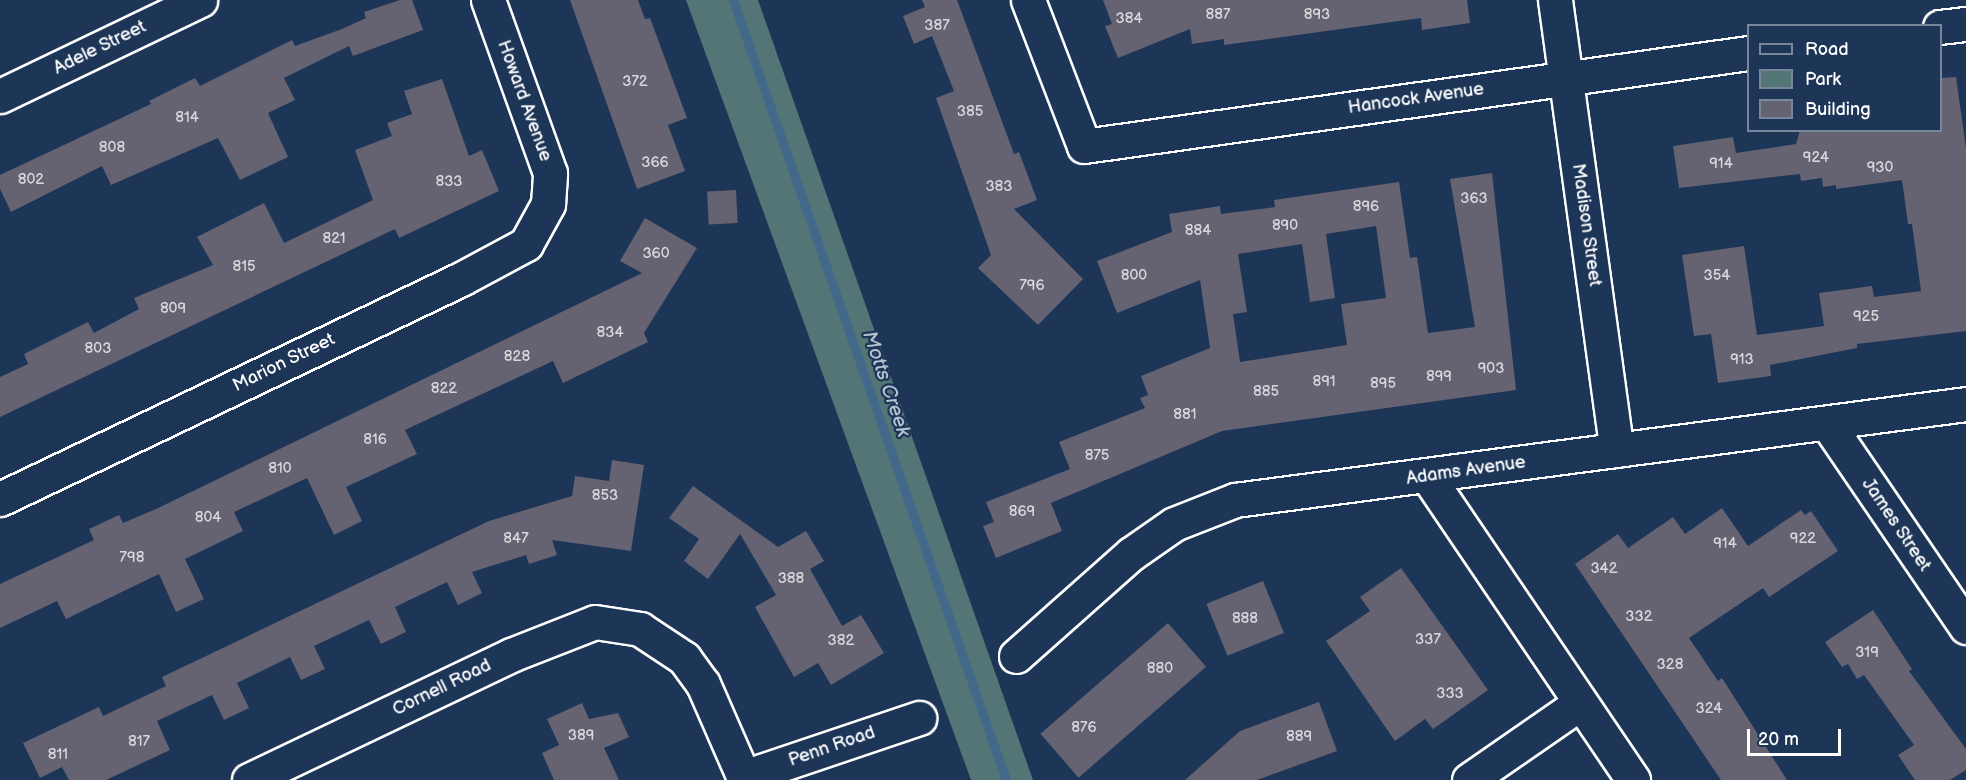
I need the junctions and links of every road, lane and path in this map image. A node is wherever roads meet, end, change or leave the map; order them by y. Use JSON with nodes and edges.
{"nodes":[{"id":1,"x":200,"y":0,"type":"edge"},
{"id":2,"x":488,"y":0,"type":"edge"},
{"id":3,"x":1028,"y":0,"type":"edge"},
{"id":4,"x":1555,"y":0,"type":"edge"},
{"id":5,"x":1966,"y":24,"type":"edge"},
{"id":6,"x":1942,"y":27,"type":"edge"},
{"id":7,"x":1747,"y":53,"type":"edge"},
{"id":8,"x":1566,"y":78,"type":"junction"},
{"id":9,"x":0,"y":96,"type":"edge"},
{"id":10,"x":548,"y":204,"type":"joint"},
{"id":11,"x":1966,"y":404,"type":"edge"},
{"id":12,"x":1827,"y":423,"type":"junction"},
{"id":13,"x":1617,"y":450,"type":"junction"},
{"id":14,"x":1428,"y":477,"type":"junction"},
{"id":15,"x":0,"y":499,"type":"edge"},
{"id":16,"x":1966,"y":627,"type":"edge"},
{"id":17,"x":1016,"y":656,"type":"dead end"},
{"id":18,"x":1580,"y":703,"type":"junction"},
{"id":19,"x":919,"y":718,"type":"dead end"},
{"id":20,"x":745,"y":779,"type":"edge"},
{"id":21,"x":249,"y":780,"type":"edge"},
{"id":22,"x":1469,"y":780,"type":"edge"},
{"id":23,"x":1633,"y":780,"type":"edge"}],
"edges":[{"from":1,"to":9,"type":"street","name":"Adele Street"},
{"from":2,"to":10,"type":"street","name":"Howard Avenue"},
{"from":3,"to":8,"type":"street","name":"Hancock Avenue"},
{"from":4,"to":8,"type":"street","name":"Madison Street"},
{"from":5,"to":6,"type":"street"},
{"from":7,"to":8,"type":"street","name":"Hancock Avenue"},
{"from":8,"to":13,"type":"street","name":"Madison Street"},
{"from":10,"to":15,"type":"street","name":"Marion Street"},
{"from":11,"to":12,"type":"street","name":"Adams Avenue"},
{"from":12,"to":13,"type":"street","name":"Adams Avenue"},
{"from":12,"to":16,"type":"street","name":"James Street"},
{"from":13,"to":14,"type":"street","name":"Adams Avenue"},
{"from":14,"to":17,"type":"street","name":"Adams Avenue"},
{"from":14,"to":18,"type":"street"},
{"from":18,"to":22,"type":"street"},
{"from":18,"to":23,"type":"street"},
{"from":19,"to":20,"type":"street","name":"Penn Road"},
{"from":20,"to":21,"type":"street","name":"Cornell Road"}]}
